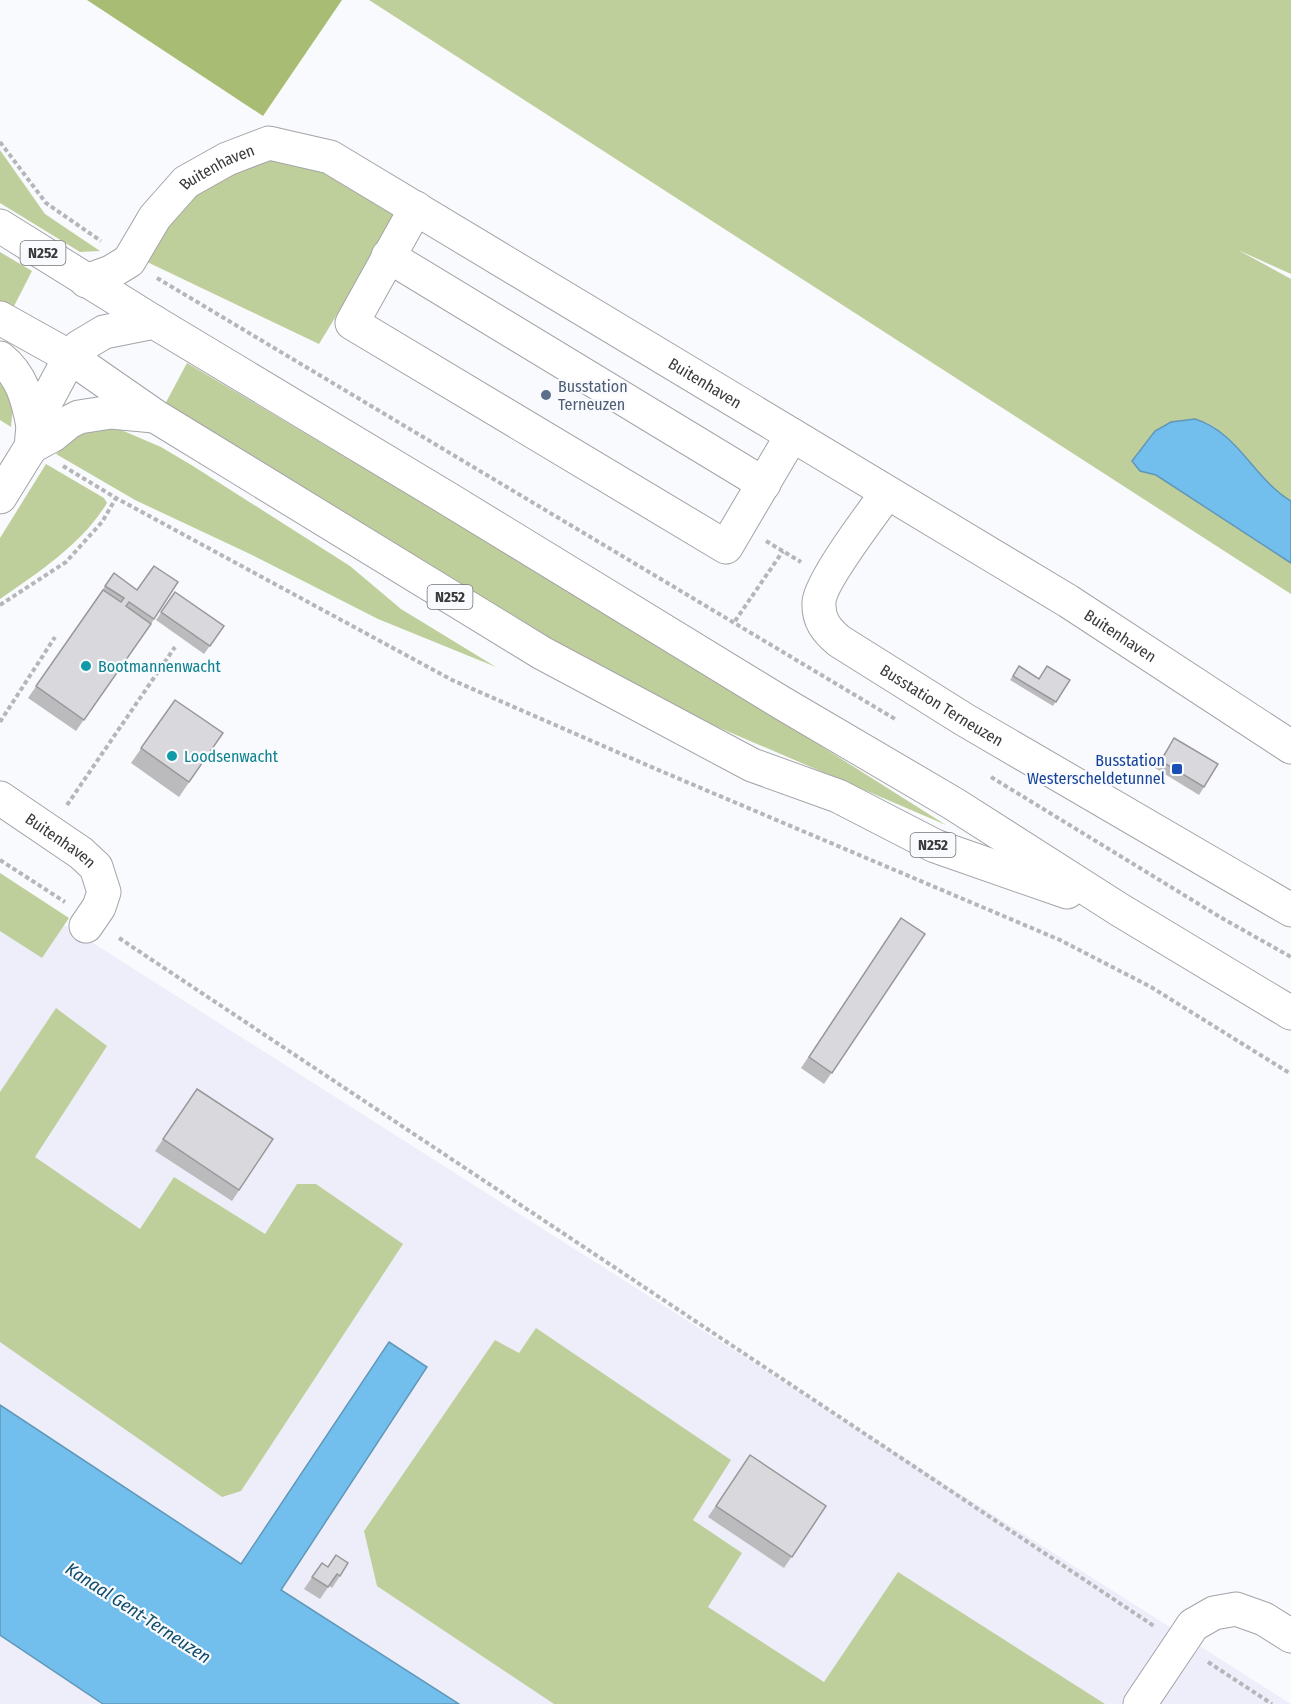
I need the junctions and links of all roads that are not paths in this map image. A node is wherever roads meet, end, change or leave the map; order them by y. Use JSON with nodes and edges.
{"nodes":[{"id":1,"x":416,"y":208,"type":"junction"},
{"id":2,"x":0,"y":226,"type":"edge"},
{"id":3,"x":388,"y":256,"type":"junction"},
{"id":4,"x":86,"y":281,"type":"junction"},
{"id":5,"x":0,"y":318,"type":"edge"},
{"id":6,"x":154,"y":322,"type":"junction"},
{"id":7,"x":69,"y":357,"type":"junction"},
{"id":8,"x":0,"y":358,"type":"edge"},
{"id":9,"x":155,"y":416,"type":"junction"},
{"id":10,"x":792,"y":435,"type":"junction"},
{"id":11,"x":32,"y":436,"type":"junction"},
{"id":12,"x":764,"y":484,"type":"junction"},
{"id":13,"x":887,"y":493,"type":"junction"},
{"id":14,"x":0,"y":497,"type":"edge"},
{"id":15,"x":1291,"y":747,"type":"edge"},
{"id":16,"x":0,"y":798,"type":"edge"},
{"id":17,"x":1120,"y":910,"type":"junction"},
{"id":18,"x":1291,"y":910,"type":"edge"},
{"id":19,"x":89,"y":923,"type":"road end"},
{"id":20,"x":1291,"y":1012,"type":"edge"},
{"id":21,"x":1291,"y":1636,"type":"edge"},
{"id":22,"x":1140,"y":1704,"type":"edge"}],
"edges":[{"from":1,"to":3,"type":"main road"},
{"from":1,"to":4,"type":"main road","name":"Buitenhaven"},
{"from":1,"to":10,"type":"main road","name":"Buitenhaven"},
{"from":2,"to":4,"type":"main road","number":"N252"},
{"from":3,"to":12,"type":"main road"},
{"from":3,"to":12,"type":"main road"},
{"from":4,"to":6,"type":"main road","number":"N252"},
{"from":5,"to":7,"type":"main road","number":"N252"},
{"from":6,"to":7,"type":"main road"},
{"from":6,"to":17,"type":"main road","number":"N252"},
{"from":7,"to":9,"type":"main road","number":"N252"},
{"from":7,"to":11,"type":"main road"},
{"from":8,"to":11,"type":"main road"},
{"from":9,"to":11,"type":"main road"},
{"from":9,"to":17,"type":"main road","number":"N252"},
{"from":10,"to":12,"type":"main road"},
{"from":10,"to":13,"type":"main road","name":"Buitenhaven"},
{"from":11,"to":14,"type":"main road"},
{"from":13,"to":15,"type":"main road","name":"Buitenhaven"},
{"from":13,"to":18,"type":"main road","name":"Busstation Terneuzen"},
{"from":16,"to":19,"type":"main road","name":"Buitenhaven"},
{"from":17,"to":20,"type":"main road","number":"N252"},
{"from":21,"to":22,"type":"main road"}]}
